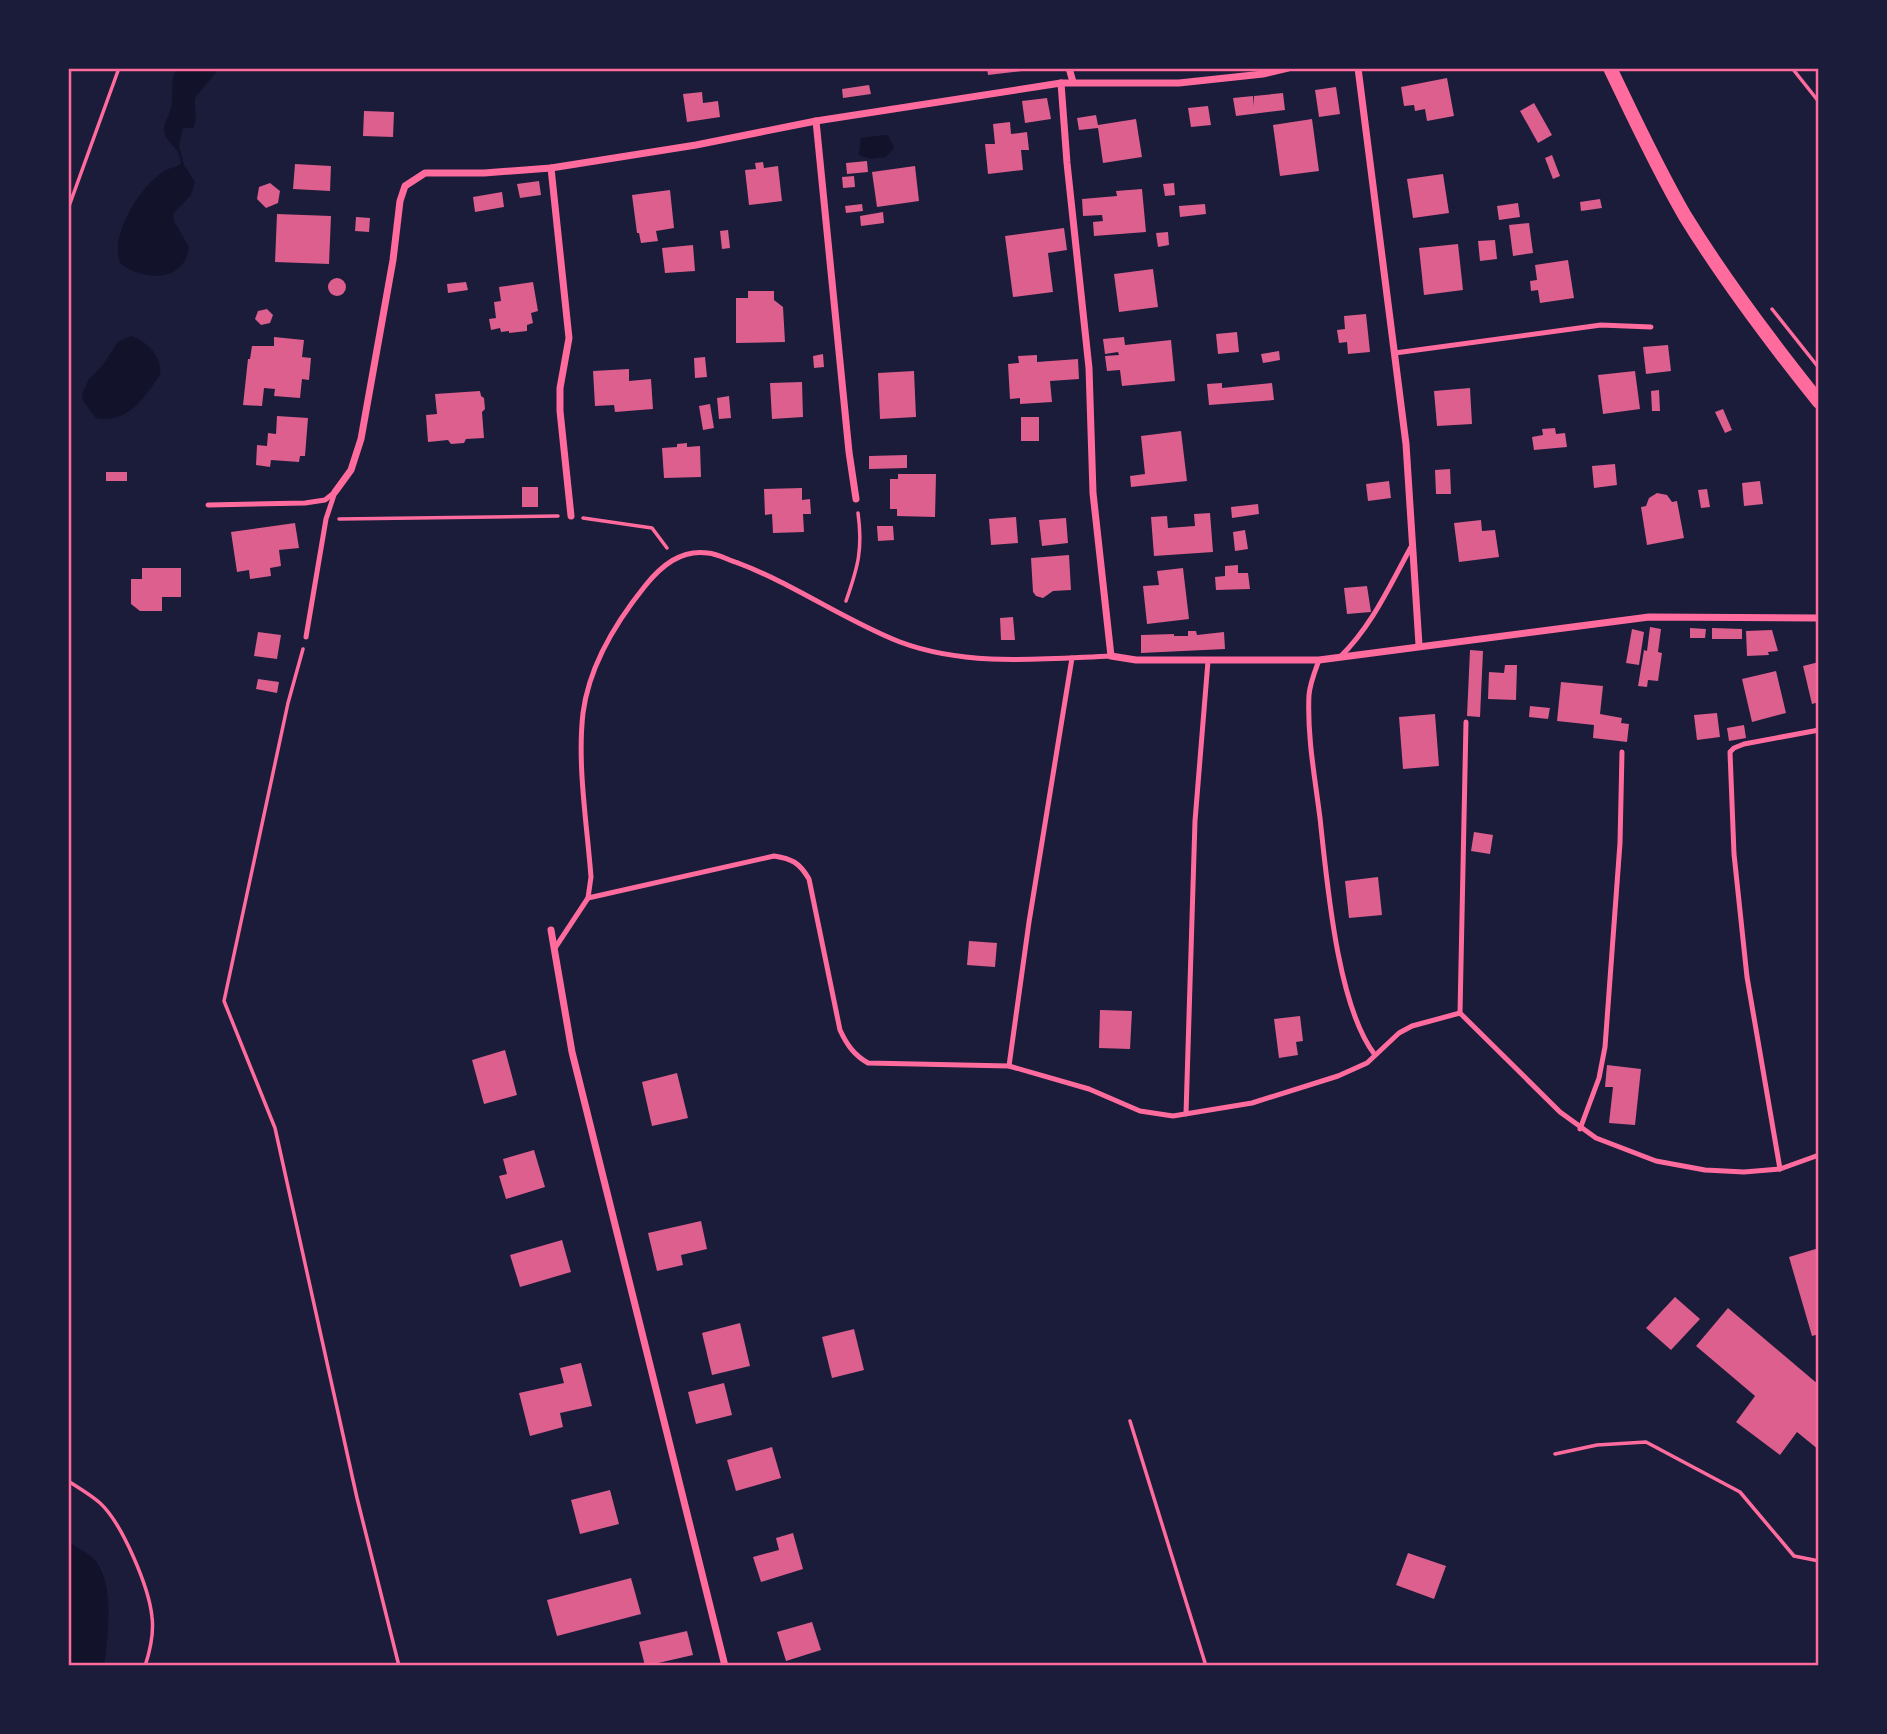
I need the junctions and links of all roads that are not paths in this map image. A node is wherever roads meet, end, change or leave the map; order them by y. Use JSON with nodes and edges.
{"nodes":[{"id":1,"x":1069,"y":68,"type":"edge"},
{"id":2,"x":1288,"y":68,"type":"edge"},
{"id":3,"x":1358,"y":68,"type":"edge"},
{"id":4,"x":1610,"y":68,"type":"edge"},
{"id":5,"x":1073,"y":82,"type":"junction"},
{"id":6,"x":1061,"y":83,"type":"junction"},
{"id":7,"x":816,"y":121,"type":"junction"},
{"id":8,"x":551,"y":168,"type":"junction"},
{"id":9,"x":1651,"y":327,"type":"dead end"},
{"id":10,"x":1395,"y":353,"type":"junction"},
{"id":11,"x":1819,"y":402,"type":"edge"},
{"id":12,"x":335,"y":492,"type":"junction"},
{"id":13,"x":856,"y":499,"type":"road end"},
{"id":14,"x":208,"y":505,"type":"dead end"},
{"id":15,"x":571,"y":516,"type":"road end"},
{"id":16,"x":1411,"y":547,"type":"junction"},
{"id":17,"x":1819,"y":618,"type":"edge"},
{"id":18,"x":306,"y":637,"type":"road end"},
{"id":19,"x":1419,"y":645,"type":"junction"},
{"id":20,"x":1111,"y":656,"type":"junction"},
{"id":21,"x":1340,"y":657,"type":"junction"},
{"id":22,"x":1072,"y":658,"type":"junction"},
{"id":23,"x":1319,"y":660,"type":"junction"},
{"id":24,"x":1208,"y":661,"type":"junction"},
{"id":25,"x":1466,"y":722,"type":"dead end"},
{"id":26,"x":1819,"y":730,"type":"edge"},
{"id":27,"x":1622,"y":752,"type":"dead end"},
{"id":28,"x":588,"y":898,"type":"junction"},
{"id":29,"x":551,"y":930,"type":"dead end"},
{"id":30,"x":555,"y":948,"type":"junction"},
{"id":31,"x":1460,"y":1013,"type":"junction"},
{"id":32,"x":1375,"y":1055,"type":"junction"},
{"id":33,"x":1009,"y":1066,"type":"junction"},
{"id":34,"x":1186,"y":1114,"type":"junction"},
{"id":35,"x":1580,"y":1129,"type":"junction"},
{"id":36,"x":1819,"y":1154,"type":"edge"},
{"id":37,"x":1780,"y":1169,"type":"junction"},
{"id":38,"x":725,"y":1666,"type":"edge"}],
"edges":[{"from":1,"to":5,"type":"street"},
{"from":2,"to":5,"type":"street"},
{"from":3,"to":10,"type":"street"},
{"from":4,"to":11,"type":"main road"},
{"from":5,"to":6,"type":"street"},
{"from":6,"to":7,"type":"street"},
{"from":6,"to":20,"type":"street"},
{"from":7,"to":8,"type":"street"},
{"from":7,"to":13,"type":"street"},
{"from":8,"to":12,"type":"street"},
{"from":8,"to":15,"type":"street"},
{"from":9,"to":10,"type":"lane"},
{"from":10,"to":16,"type":"street"},
{"from":12,"to":14,"type":"lane"},
{"from":12,"to":18,"type":"lane"},
{"from":16,"to":19,"type":"street"},
{"from":16,"to":21,"type":"lane"},
{"from":17,"to":19,"type":"street"},
{"from":19,"to":21,"type":"street"},
{"from":20,"to":22,"type":"lane"},
{"from":20,"to":24,"type":"street"},
{"from":21,"to":23,"type":"street"},
{"from":22,"to":28,"type":"lane"},
{"from":22,"to":33,"type":"lane"},
{"from":23,"to":24,"type":"street"},
{"from":23,"to":32,"type":"lane"},
{"from":24,"to":34,"type":"lane"},
{"from":25,"to":31,"type":"lane"},
{"from":26,"to":37,"type":"lane"},
{"from":27,"to":35,"type":"lane"},
{"from":28,"to":30,"type":"lane"},
{"from":28,"to":33,"type":"lane"},
{"from":29,"to":30,"type":"street"},
{"from":30,"to":38,"type":"street"},
{"from":31,"to":32,"type":"lane"},
{"from":31,"to":35,"type":"lane"},
{"from":32,"to":34,"type":"lane"},
{"from":33,"to":34,"type":"lane"},
{"from":35,"to":37,"type":"lane"},
{"from":36,"to":37,"type":"lane"}]}
